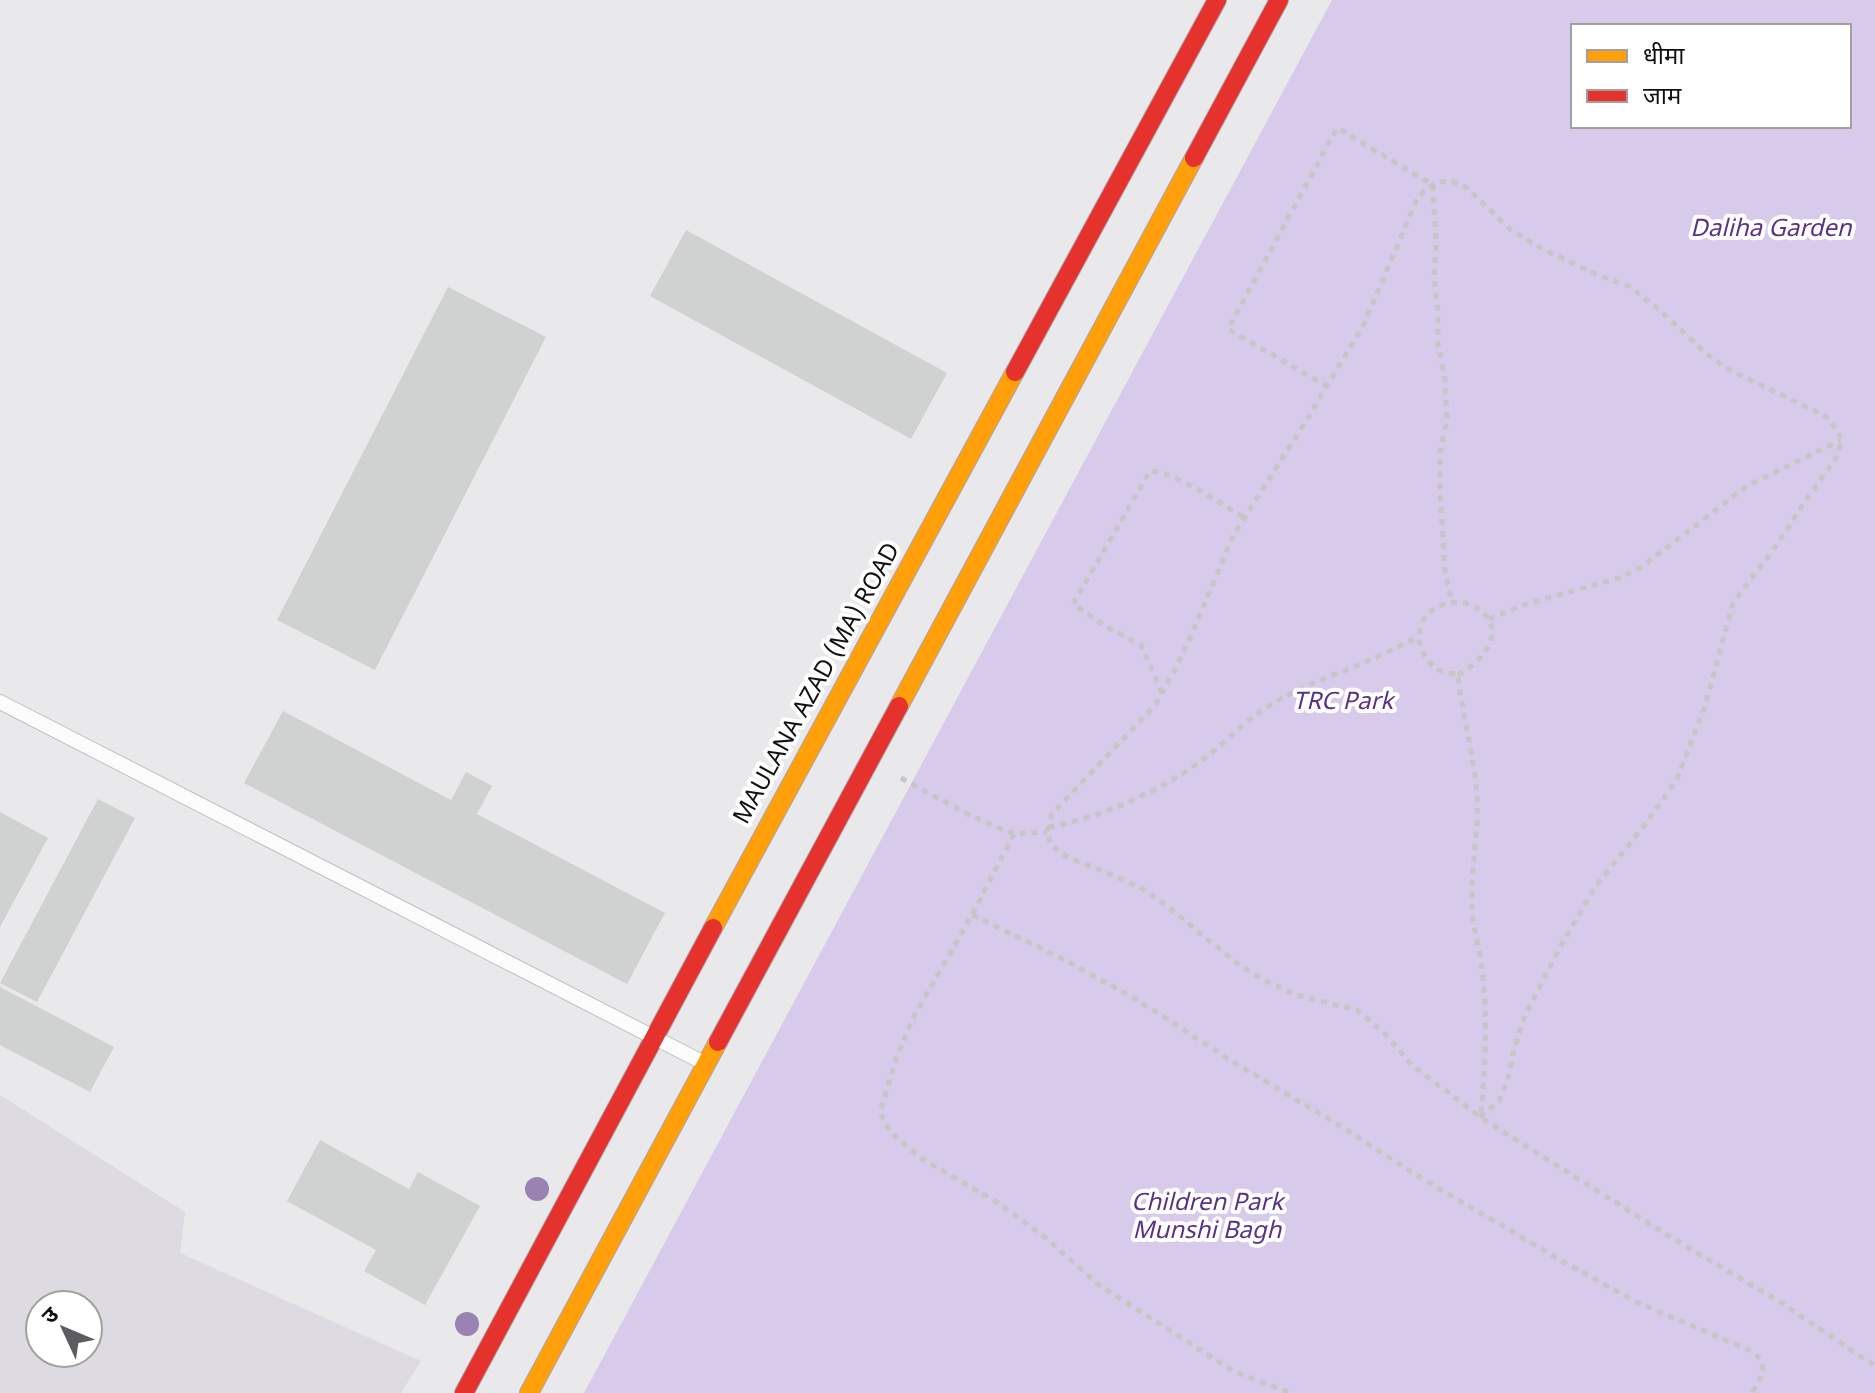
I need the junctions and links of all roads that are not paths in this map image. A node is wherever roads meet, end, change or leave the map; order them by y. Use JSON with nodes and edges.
{"nodes":[{"id":1,"x":1217,"y":0,"type":"edge"},
{"id":2,"x":1279,"y":0,"type":"edge"},
{"id":3,"x":0,"y":702,"type":"edge"},
{"id":4,"x":654,"y":1037,"type":"junction"},
{"id":5,"x":706,"y":1064,"type":"junction"},
{"id":6,"x":464,"y":1393,"type":"edge"},
{"id":7,"x":529,"y":1393,"type":"edge"}],
"edges":[{"from":1,"to":4,"type":"main road","name":"MAULANA AZAD (MA) ROAD"},
{"from":2,"to":5,"type":"main road"},
{"from":3,"to":4,"type":"lane"},
{"from":4,"to":5,"type":"lane"},
{"from":4,"to":6,"type":"main road","name":"MAULANA AZAD (MA) ROAD"},
{"from":5,"to":7,"type":"main road"}]}
